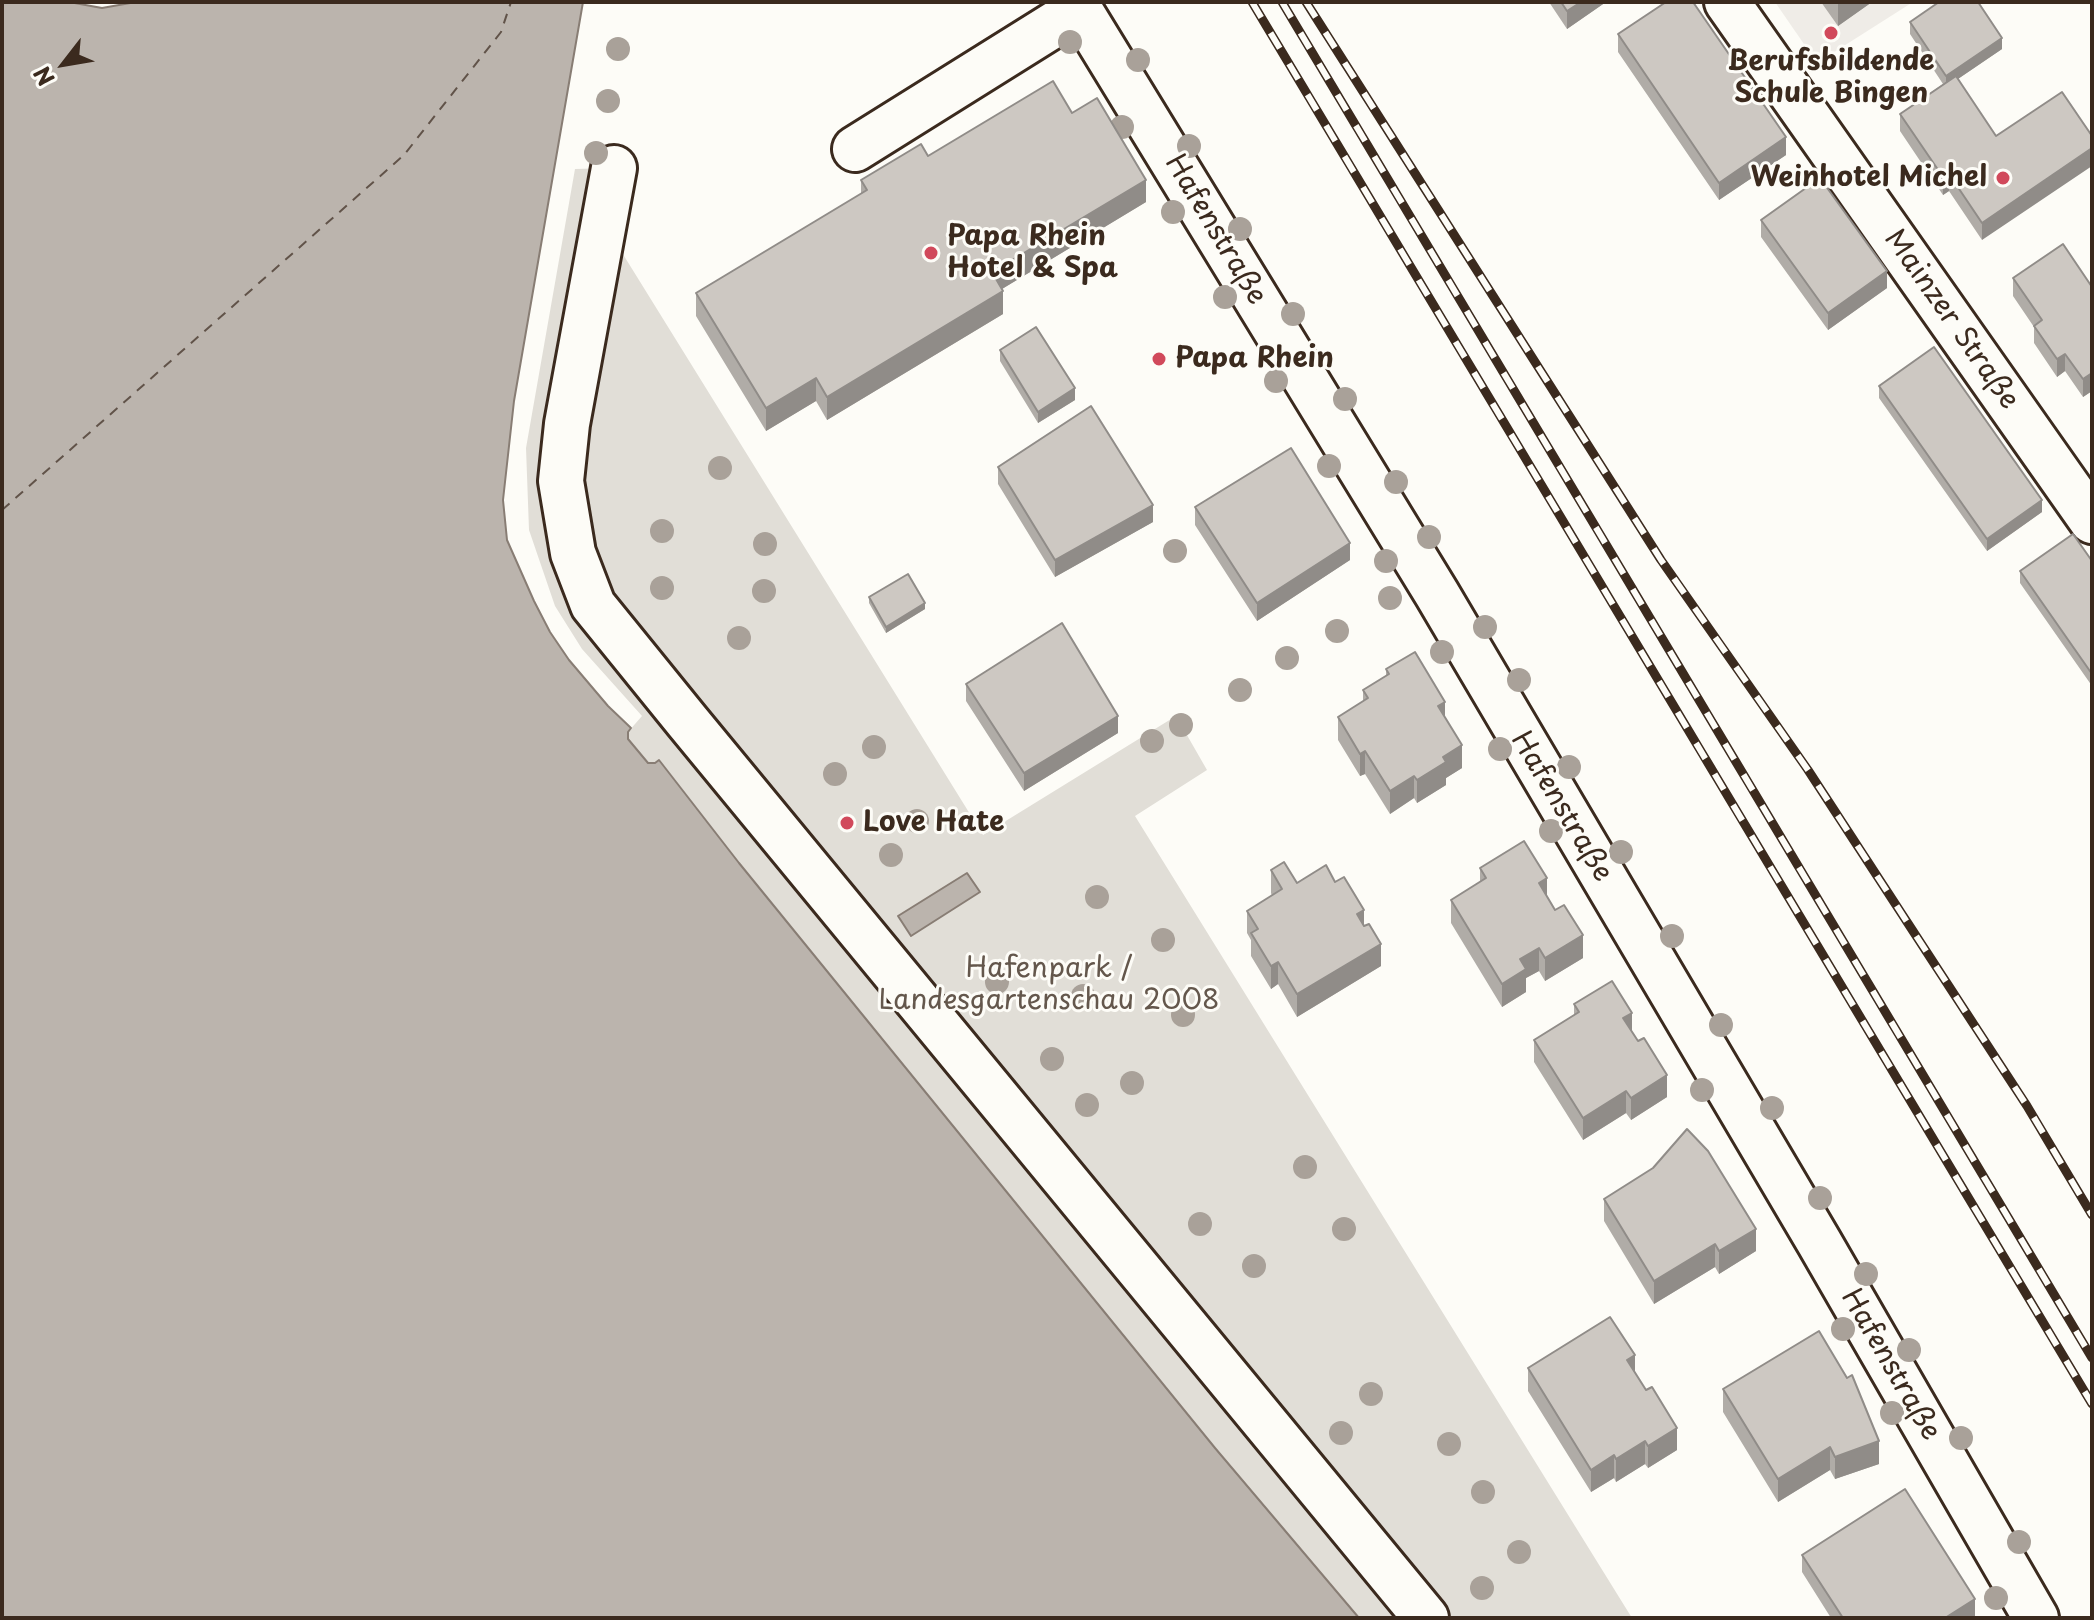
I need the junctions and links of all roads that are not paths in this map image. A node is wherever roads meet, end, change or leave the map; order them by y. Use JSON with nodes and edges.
{"nodes":[{"id":1,"x":1727,"y":2,"type":"edge"},
{"id":2,"x":1077,"y":6,"type":"edge"},
{"id":3,"x":855,"y":149,"type":"dead end"},
{"id":4,"x":614,"y":168,"type":"dead end"},
{"id":5,"x":2092,"y":521,"type":"edge"},
{"id":6,"x":1426,"y":1618,"type":"edge"},
{"id":7,"x":2036,"y":1618,"type":"edge"}],
"edges":[{"from":1,"to":5,"type":"street","name":"Mainzer Straße"},
{"from":2,"to":3,"type":"street"},
{"from":2,"to":7,"type":"street","name":"Hafenstraße"},
{"from":4,"to":6,"type":"street"}]}
